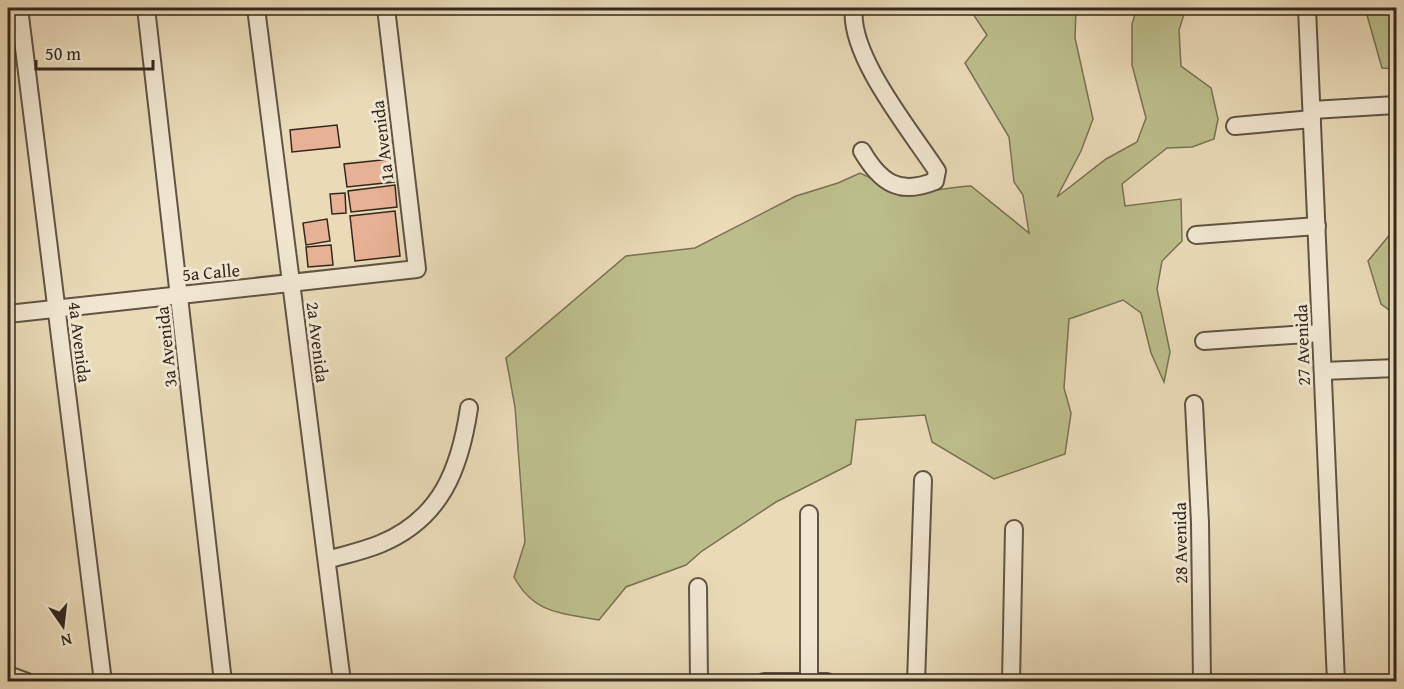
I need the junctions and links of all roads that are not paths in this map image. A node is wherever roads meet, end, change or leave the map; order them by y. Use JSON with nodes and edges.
{"nodes":[{"id":1,"x":19,"y":8,"type":"edge"},
{"id":2,"x":146,"y":8,"type":"edge"},
{"id":3,"x":256,"y":8,"type":"edge"},
{"id":4,"x":386,"y":8,"type":"edge"},
{"id":5,"x":854,"y":8,"type":"edge"},
{"id":6,"x":1307,"y":8,"type":"edge"},
{"id":7,"x":1396,"y":105,"type":"edge"},
{"id":8,"x":1312,"y":114,"type":"junction"},
{"id":9,"x":1234,"y":126,"type":"dead end"},
{"id":10,"x":862,"y":152,"type":"dead end"},
{"id":11,"x":1317,"y":226,"type":"junction"},
{"id":12,"x":1196,"y":234,"type":"dead end"},
{"id":13,"x":417,"y":269,"type":"joint"},
{"id":14,"x":291,"y":285,"type":"junction"},
{"id":15,"x":179,"y":294,"type":"junction"},
{"id":16,"x":56,"y":310,"type":"junction"},
{"id":17,"x":8,"y":314,"type":"edge"},
{"id":18,"x":1321,"y":333,"type":"junction"},
{"id":19,"x":1204,"y":341,"type":"dead end"},
{"id":20,"x":1396,"y":368,"type":"edge"},
{"id":21,"x":1323,"y":371,"type":"junction"},
{"id":22,"x":1194,"y":404,"type":"dead end"},
{"id":23,"x":469,"y":408,"type":"dead end"},
{"id":24,"x":923,"y":480,"type":"dead end"},
{"id":25,"x":809,"y":514,"type":"dead end"},
{"id":26,"x":1014,"y":529,"type":"dead end"},
{"id":27,"x":327,"y":560,"type":"junction"},
{"id":28,"x":698,"y":587,"type":"dead end"},
{"id":29,"x":809,"y":680,"type":"edge"},
{"id":30,"x":103,"y":681,"type":"edge"},
{"id":31,"x":223,"y":681,"type":"edge"},
{"id":32,"x":342,"y":681,"type":"edge"},
{"id":33,"x":699,"y":681,"type":"edge"},
{"id":34,"x":764,"y":681,"type":"edge"},
{"id":35,"x":827,"y":681,"type":"edge"},
{"id":36,"x":916,"y":681,"type":"edge"},
{"id":37,"x":1011,"y":681,"type":"edge"},
{"id":38,"x":1202,"y":681,"type":"edge"},
{"id":39,"x":1336,"y":681,"type":"edge"}],
"edges":[{"from":1,"to":16,"type":"street","name":"4a Avenida"},
{"from":2,"to":15,"type":"street","name":"3a Avenida"},
{"from":3,"to":14,"type":"street","name":"2a Avenida"},
{"from":4,"to":13,"type":"street","name":"1a Avenida"},
{"from":5,"to":10,"type":"street"},
{"from":6,"to":8,"type":"street","name":"27 Avenida"},
{"from":7,"to":8,"type":"street"},
{"from":8,"to":9,"type":"street"},
{"from":8,"to":11,"type":"street","name":"27 Avenida"},
{"from":11,"to":12,"type":"street"},
{"from":11,"to":18,"type":"street","name":"27 Avenida"},
{"from":13,"to":14,"type":"street","name":"5a Calle"},
{"from":14,"to":15,"type":"street","name":"5a Calle"},
{"from":14,"to":27,"type":"street","name":"2a Avenida"},
{"from":15,"to":16,"type":"street","name":"5a Calle"},
{"from":15,"to":31,"type":"street","name":"3a Avenida"},
{"from":16,"to":17,"type":"street","name":"5a Calle"},
{"from":16,"to":30,"type":"street","name":"4a Avenida"},
{"from":18,"to":19,"type":"street"},
{"from":18,"to":21,"type":"street","name":"27 Avenida"},
{"from":20,"to":21,"type":"street"},
{"from":21,"to":39,"type":"street","name":"27 Avenida"},
{"from":22,"to":38,"type":"street","name":"28 Avenida"},
{"from":23,"to":27,"type":"street"},
{"from":24,"to":36,"type":"street"},
{"from":25,"to":29,"type":"street"},
{"from":26,"to":37,"type":"street"},
{"from":27,"to":32,"type":"street","name":"2a Avenida"},
{"from":28,"to":33,"type":"street"},
{"from":29,"to":34,"type":"street"},
{"from":29,"to":35,"type":"street"}]}
